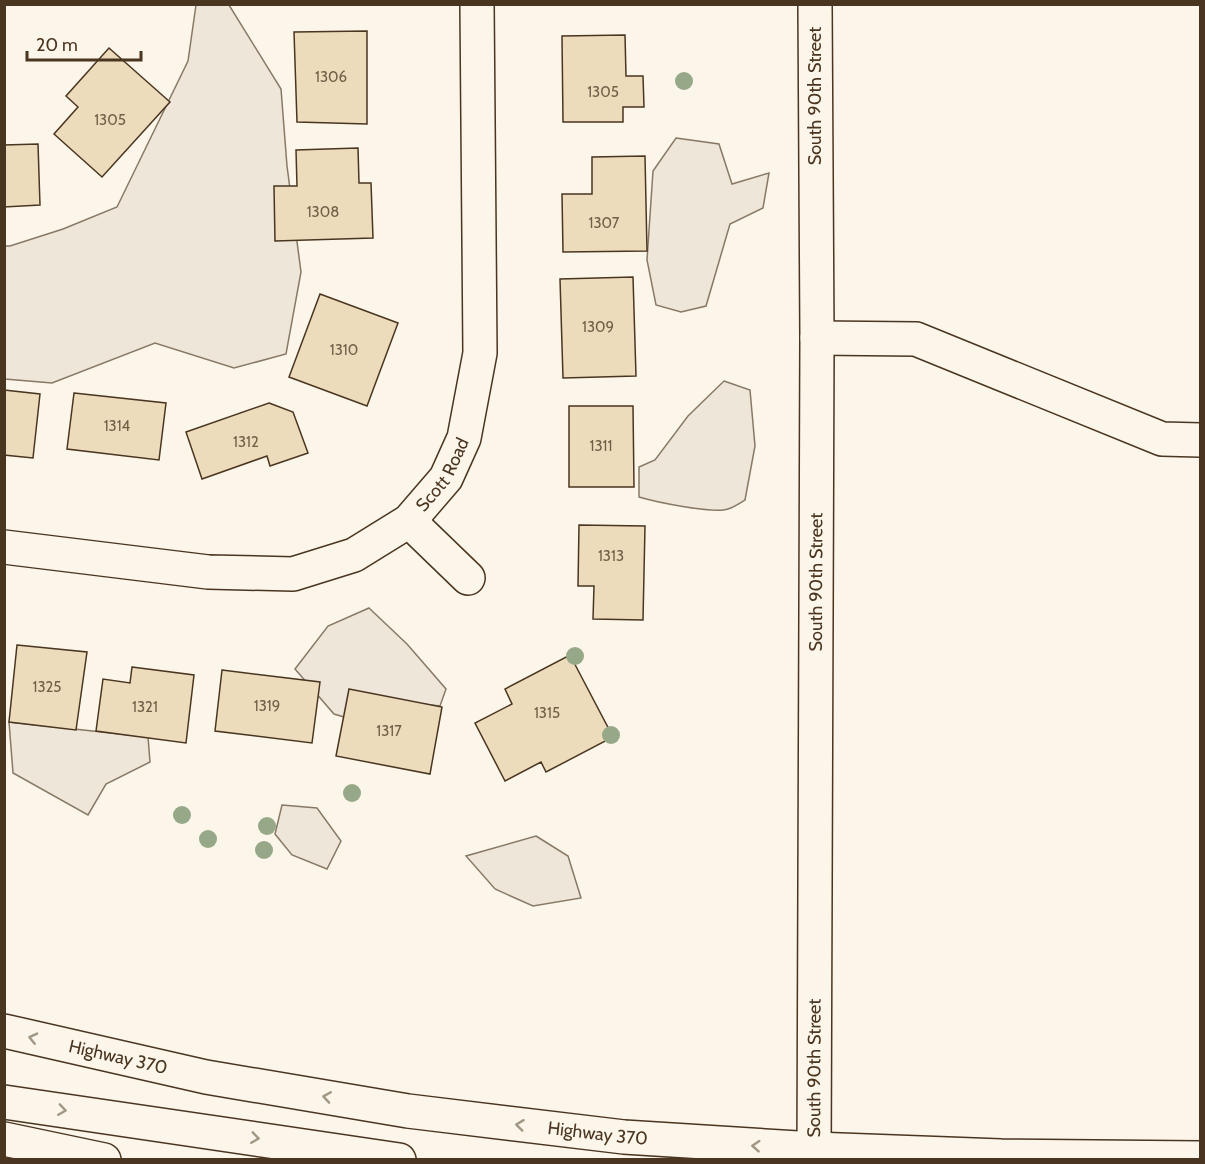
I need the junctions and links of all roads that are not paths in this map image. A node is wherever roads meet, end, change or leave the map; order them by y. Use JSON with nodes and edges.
{"nodes":[{"id":1,"x":477,"y":4,"type":"edge"},
{"id":2,"x":815,"y":4,"type":"edge"},
{"id":3,"x":817,"y":338,"type":"junction"},
{"id":4,"x":1200,"y":440,"type":"edge"},
{"id":5,"x":409,"y":521,"type":"junction"},
{"id":6,"x":4,"y":547,"type":"edge"},
{"id":7,"x":468,"y":578,"type":"dead end"},
{"id":8,"x":4,"y":1032,"type":"edge"},
{"id":9,"x":4,"y":1102,"type":"edge"},
{"id":10,"x":4,"y":1139,"type":"edge"},
{"id":11,"x":811,"y":1156,"type":"edge"},
{"id":12,"x":1200,"y":1158,"type":"edge"},
{"id":13,"x":104,"y":1160,"type":"edge"},
{"id":14,"x":399,"y":1160,"type":"edge"}],
"edges":[{"from":1,"to":5,"type":"main road","name":"Scott Road"},
{"from":2,"to":3,"type":"main road","name":"South 90th Street"},
{"from":3,"to":4,"type":"main road"},
{"from":3,"to":11,"type":"main road","name":"South 90th Street"},
{"from":5,"to":6,"type":"main road","name":"Scott Road"},
{"from":5,"to":7,"type":"main road"},
{"from":11,"to":8,"type":"main road","name":"Highway 370","one_way":true},
{"from":9,"to":14,"type":"main road","one_way":true},
{"from":10,"to":13,"type":"main road"},
{"from":11,"to":12,"type":"main road","name":"Highway 370"}]}
